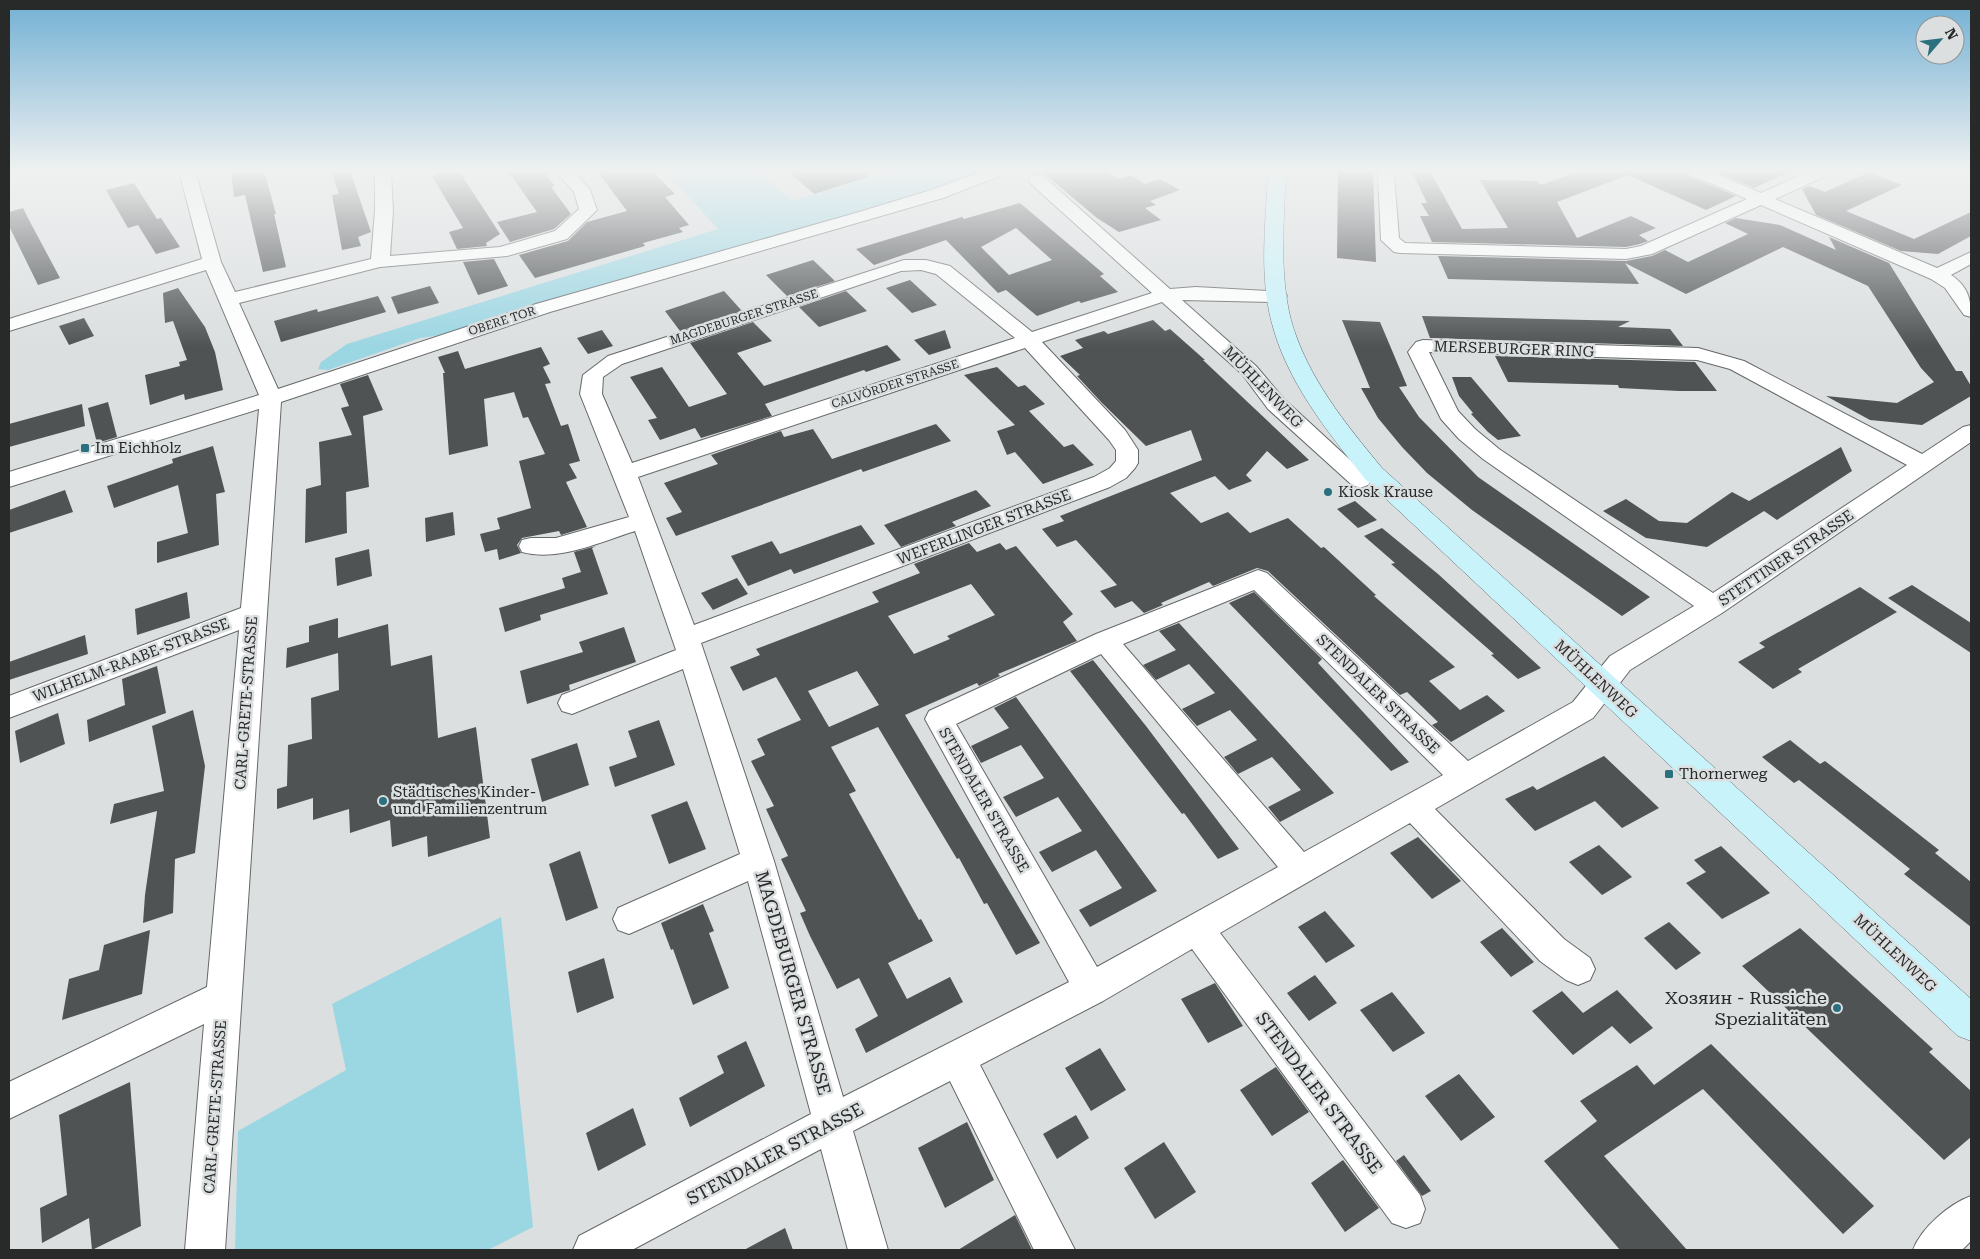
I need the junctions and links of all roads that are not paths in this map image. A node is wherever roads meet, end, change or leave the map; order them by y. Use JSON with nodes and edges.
{"nodes":[{"id":1,"x":203,"y":230,"type":"edge"},
{"id":2,"x":383,"y":230,"type":"edge"},
{"id":3,"x":567,"y":230,"type":"edge"},
{"id":4,"x":816,"y":230,"type":"edge"},
{"id":5,"x":1093,"y":230,"type":"edge"},
{"id":6,"x":1274,"y":230,"type":"edge"},
{"id":7,"x":1389,"y":230,"type":"edge"},
{"id":8,"x":1691,"y":230,"type":"edge"},
{"id":9,"x":1832,"y":230,"type":"edge"},
{"id":10,"x":1971,"y":257,"type":"edge"},
{"id":11,"x":212,"y":262,"type":"junction"},
{"id":12,"x":380,"y":262,"type":"junction"},
{"id":13,"x":1938,"y":275,"type":"junction"},
{"id":14,"x":1166,"y":295,"type":"junction"},
{"id":15,"x":1277,"y":296,"type":"junction"},
{"id":16,"x":228,"y":300,"type":"junction"},
{"id":17,"x":1971,"y":311,"type":"edge"},
{"id":18,"x":9,"y":325,"type":"edge"},
{"id":19,"x":1029,"y":340,"type":"junction"},
{"id":20,"x":270,"y":398,"type":"junction"},
{"id":21,"x":1971,"y":432,"type":"edge"},
{"id":22,"x":1923,"y":464,"type":"junction"},
{"id":23,"x":625,"y":473,"type":"junction"},
{"id":24,"x":9,"y":480,"type":"edge"},
{"id":25,"x":1360,"y":480,"type":"dead end"},
{"id":26,"x":642,"y":521,"type":"junction"},
{"id":27,"x":531,"y":546,"type":"dead end"},
{"id":28,"x":1713,"y":606,"type":"junction"},
{"id":29,"x":253,"y":614,"type":"junction"},
{"id":30,"x":1105,"y":641,"type":"junction"},
{"id":31,"x":688,"y":646,"type":"junction"},
{"id":32,"x":1604,"y":686,"type":"junction"},
{"id":33,"x":572,"y":703,"type":"dead end"},
{"id":34,"x":9,"y":707,"type":"edge"},
{"id":35,"x":1464,"y":777,"type":"junction"},
{"id":36,"x":1413,"y":806,"type":"junction"},
{"id":37,"x":758,"y":861,"type":"junction"},
{"id":38,"x":1301,"y":870,"type":"junction"},
{"id":39,"x":629,"y":919,"type":"dead end"},
{"id":40,"x":1197,"y":929,"type":"junction"},
{"id":41,"x":1578,"y":969,"type":"dead end"},
{"id":42,"x":1092,"y":989,"type":"junction"},
{"id":43,"x":223,"y":997,"type":"junction"},
{"id":44,"x":1971,"y":1022,"type":"edge"},
{"id":45,"x":958,"y":1060,"type":"junction"},
{"id":46,"x":9,"y":1101,"type":"edge"},
{"id":47,"x":834,"y":1122,"type":"junction"},
{"id":48,"x":1406,"y":1209,"type":"dead end"},
{"id":49,"x":1971,"y":1215,"type":"edge"},
{"id":50,"x":205,"y":1250,"type":"edge"},
{"id":51,"x":593,"y":1250,"type":"edge"},
{"id":52,"x":868,"y":1250,"type":"edge"},
{"id":53,"x":1054,"y":1250,"type":"edge"},
{"id":54,"x":1933,"y":1250,"type":"edge"}],
"edges":[{"from":1,"to":11,"type":"street","name":"CARL-GRETE-STRASSE"},
{"from":2,"to":12,"type":"street"},
{"from":3,"to":12,"type":"street"},
{"from":4,"to":20,"type":"street","name":"OBERE TOR"},
{"from":5,"to":14,"type":"street","name":"MÜHLENWEG"},
{"from":6,"to":15,"type":"street","name":"MÜHLENWEG"},
{"from":7,"to":8,"type":"street"},
{"from":9,"to":13,"type":"street"},
{"from":10,"to":13,"type":"street"},
{"from":11,"to":16,"type":"street","name":"CARL-GRETE-STRASSE"},
{"from":11,"to":18,"type":"street"},
{"from":12,"to":16,"type":"street"},
{"from":13,"to":17,"type":"street"},
{"from":14,"to":15,"type":"street"},
{"from":14,"to":19,"type":"street","name":"CALVÖRDER STRASSE"},
{"from":14,"to":25,"type":"street","name":"MÜHLENWEG"},
{"from":15,"to":32,"type":"street","name":"MÜHLENWEG"},
{"from":16,"to":20,"type":"street","name":"CARL-GRETE-STRASSE"},
{"from":19,"to":23,"type":"street","name":"CALVÖRDER STRASSE"},
{"from":19,"to":23,"type":"street","name":"MAGDEBURGER STRASSE"},
{"from":19,"to":31,"type":"street","name":"WEFERLINGER STRASSE"},
{"from":20,"to":24,"type":"street","name":"OBERE TOR"},
{"from":20,"to":29,"type":"street","name":"CARL-GRETE-STRASSE"},
{"from":21,"to":22,"type":"street","name":"STETTINER STRASSE"},
{"from":22,"to":28,"type":"street","name":"STETTINER STRASSE"},
{"from":22,"to":28,"type":"street","name":"MERSEBURGER RING"},
{"from":23,"to":26,"type":"street","name":"MAGDEBURGER STRASSE"},
{"from":26,"to":27,"type":"street"},
{"from":26,"to":31,"type":"street","name":"MAGDEBURGER STRASSE"},
{"from":28,"to":32,"type":"street","name":"STETTINER STRASSE"},
{"from":29,"to":34,"type":"street","name":"WILHELM-RAABE-STRASSE"},
{"from":29,"to":43,"type":"street","name":"CARL-GRETE-STRASSE"},
{"from":30,"to":35,"type":"street","name":"STENDALER STRASSE"},
{"from":30,"to":38,"type":"street"},
{"from":30,"to":42,"type":"street","name":"STENDALER STRASSE"},
{"from":31,"to":33,"type":"street"},
{"from":31,"to":37,"type":"street","name":"MAGDEBURGER STRASSE"},
{"from":32,"to":35,"type":"street","name":"STENDALER STRASSE"},
{"from":32,"to":44,"type":"street","name":"MÜHLENWEG"},
{"from":35,"to":36,"type":"street","name":"STENDALER STRASSE"},
{"from":36,"to":38,"type":"street","name":"STENDALER STRASSE"},
{"from":36,"to":41,"type":"street"},
{"from":37,"to":39,"type":"street","name":"MAGDEBURGER STRASSE"},
{"from":37,"to":47,"type":"street","name":"MAGDEBURGER STRASSE"},
{"from":38,"to":40,"type":"street","name":"STENDALER STRASSE"},
{"from":40,"to":42,"type":"street","name":"STENDALER STRASSE"},
{"from":40,"to":48,"type":"street","name":"STENDALER STRASSE"},
{"from":42,"to":45,"type":"street","name":"STENDALER STRASSE"},
{"from":43,"to":46,"type":"street"},
{"from":43,"to":50,"type":"street","name":"CARL-GRETE-STRASSE"},
{"from":45,"to":47,"type":"street","name":"STENDALER STRASSE"},
{"from":45,"to":53,"type":"street"},
{"from":47,"to":51,"type":"street","name":"STENDALER STRASSE"},
{"from":47,"to":52,"type":"street","name":"MAGDEBURGER STRASSE"},
{"from":49,"to":54,"type":"street"}]}
